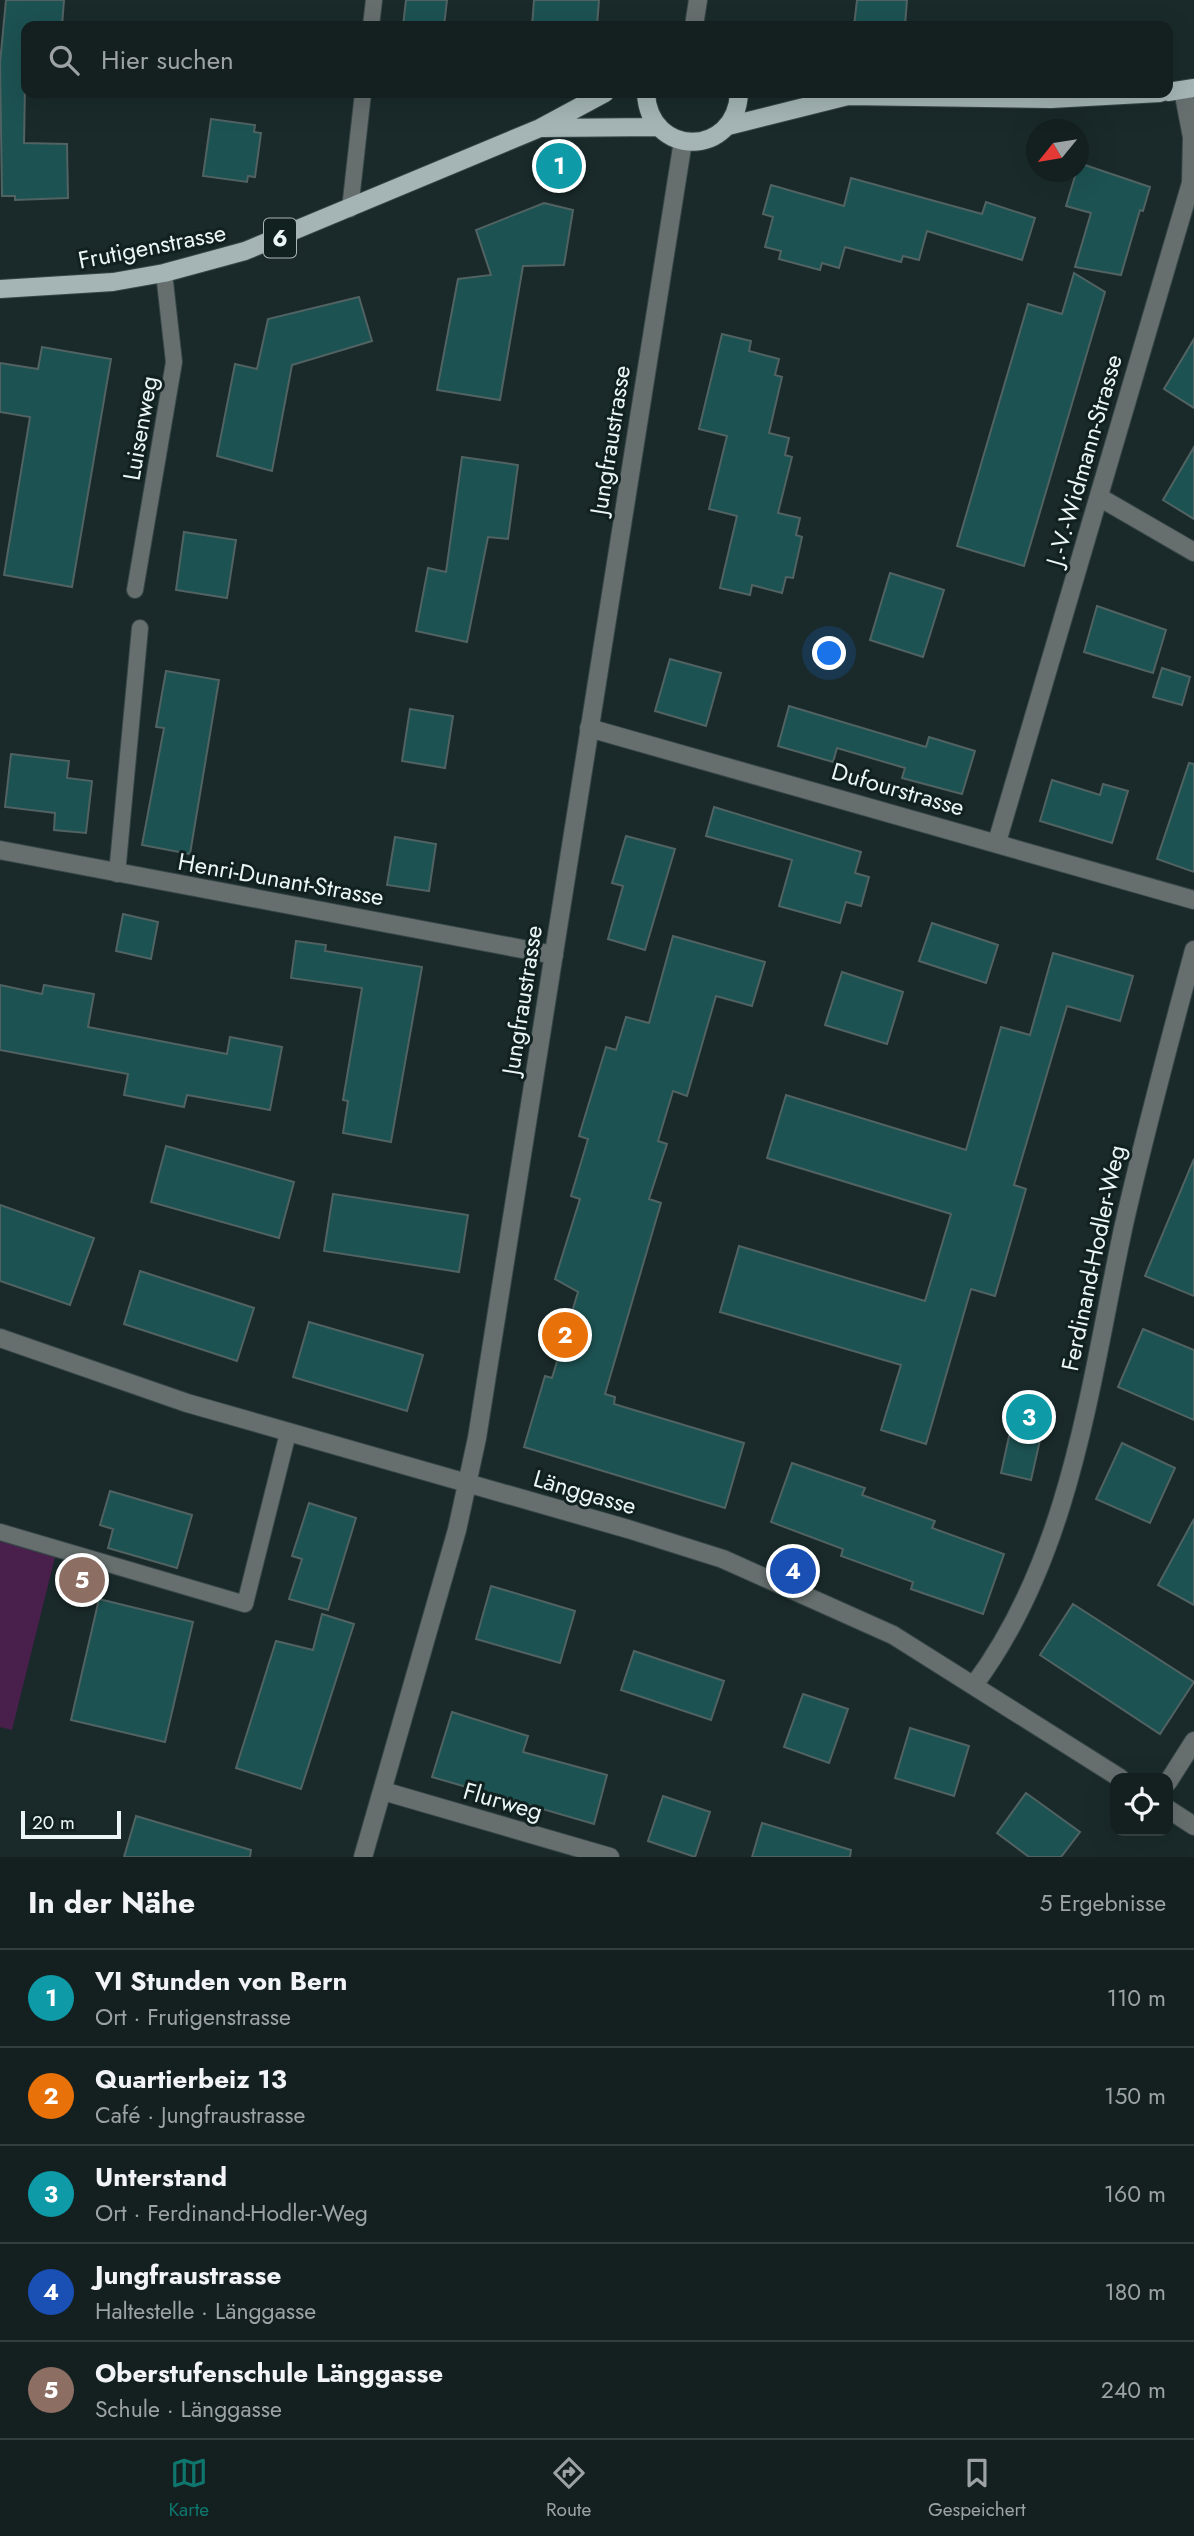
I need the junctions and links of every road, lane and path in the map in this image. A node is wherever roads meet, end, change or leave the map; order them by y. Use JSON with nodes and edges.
{"nodes":[{"id":1,"x":374,"y":0,"type":"edge"},
{"id":2,"x":698,"y":0,"type":"edge"},
{"id":3,"x":372,"y":21,"type":"edge"},
{"id":4,"x":695,"y":21,"type":"edge"},
{"id":5,"x":1181,"y":90,"type":"edge"},
{"id":6,"x":362,"y":98,"type":"edge"},
{"id":7,"x":596,"y":98,"type":"edge"},
{"id":8,"x":647,"y":98,"type":"edge"},
{"id":9,"x":739,"y":98,"type":"edge"},
{"id":10,"x":828,"y":98,"type":"edge"},
{"id":11,"x":1009,"y":98,"type":"edge"},
{"id":12,"x":1069,"y":98,"type":"edge"},
{"id":13,"x":729,"y":126,"type":"junction"},
{"id":14,"x":658,"y":127,"type":"junction"},
{"id":15,"x":540,"y":128,"type":"junction"},
{"id":16,"x":682,"y":141,"type":"junction"},
{"id":17,"x":350,"y":209,"type":"junction"},
{"id":18,"x":164,"y":273,"type":"junction"},
{"id":19,"x":0,"y":289,"type":"edge"},
{"id":20,"x":1099,"y":497,"type":"junction"},
{"id":21,"x":1194,"y":552,"type":"edge"},
{"id":22,"x":135,"y":590,"type":"dead end"},
{"id":23,"x":140,"y":628,"type":"dead end"},
{"id":24,"x":589,"y":728,"type":"junction"},
{"id":25,"x":997,"y":842,"type":"junction"},
{"id":26,"x":0,"y":850,"type":"edge"},
{"id":27,"x":117,"y":874,"type":"junction"},
{"id":28,"x":1194,"y":900,"type":"edge"},
{"id":29,"x":1194,"y":950,"type":"edge"},
{"id":30,"x":554,"y":955,"type":"junction"},
{"id":31,"x":0,"y":1338,"type":"edge"},
{"id":32,"x":288,"y":1433,"type":"junction"},
{"id":33,"x":468,"y":1485,"type":"junction"},
{"id":34,"x":0,"y":1532,"type":"edge"},
{"id":35,"x":974,"y":1685,"type":"junction"},
{"id":36,"x":1194,"y":1741,"type":"edge"},
{"id":37,"x":1112,"y":1773,"type":"edge"},
{"id":38,"x":1173,"y":1774,"type":"edge"},
{"id":39,"x":383,"y":1791,"type":"junction"},
{"id":40,"x":1173,"y":1812,"type":"edge"},
{"id":41,"x":1194,"y":1826,"type":"edge"},
{"id":42,"x":363,"y":1857,"type":"edge"},
{"id":43,"x":610,"y":1857,"type":"edge"}],
"edges":[{"from":1,"to":3,"type":"lane"},
{"from":2,"to":4,"type":"street"},
{"from":5,"to":20,"type":"street","name":"J.-V.-Widmann-Strasse"},
{"from":6,"to":17,"type":"lane"},
{"from":7,"to":15,"type":"main road","name":"Frutigenstrasse","number":"6"},
{"from":8,"to":14,"type":"main road"},
{"from":9,"to":13,"type":"main road"},
{"from":10,"to":13,"type":"main road"},
{"from":11,"to":12,"type":"main road"},
{"from":13,"to":16,"type":"main road"},
{"from":14,"to":15,"type":"main road","name":"Frutigenstrasse","number":"6"},
{"from":14,"to":16,"type":"main road"},
{"from":15,"to":17,"type":"main road","name":"Frutigenstrasse","number":"6"},
{"from":16,"to":24,"type":"street","name":"Jungfraustrasse"},
{"from":17,"to":18,"type":"main road","name":"Frutigenstrasse","number":"6"},
{"from":18,"to":19,"type":"main road","name":"Frutigenstrasse","number":"6"},
{"from":18,"to":22,"type":"lane","name":"Luisenweg"},
{"from":20,"to":21,"type":"street"},
{"from":20,"to":25,"type":"street","name":"J.-V.-Widmann-Strasse"},
{"from":23,"to":27,"type":"lane"},
{"from":24,"to":25,"type":"street","name":"Dufourstrasse"},
{"from":24,"to":30,"type":"street","name":"Jungfraustrasse"},
{"from":25,"to":28,"type":"street","name":"Dufourstrasse"},
{"from":26,"to":27,"type":"street","name":"Henri-Dunant-Strasse"},
{"from":27,"to":30,"type":"street","name":"Henri-Dunant-Strasse"},
{"from":29,"to":35,"type":"street","name":"Ferdinand-Hodler-Weg"},
{"from":30,"to":33,"type":"street","name":"Jungfraustrasse"},
{"from":31,"to":32,"type":"street","name":"Länggasse"},
{"from":32,"to":33,"type":"street","name":"Länggasse"},
{"from":32,"to":34,"type":"lane"},
{"from":33,"to":35,"type":"street","name":"Länggasse"},
{"from":33,"to":39,"type":"street","name":"Jungfraustrasse"},
{"from":35,"to":37,"type":"street","name":"Länggasse"},
{"from":36,"to":38,"type":"street"},
{"from":39,"to":42,"type":"street","name":"Jungfraustrasse"},
{"from":39,"to":43,"type":"street","name":"Flurweg"},
{"from":40,"to":41,"type":"street"}]}
